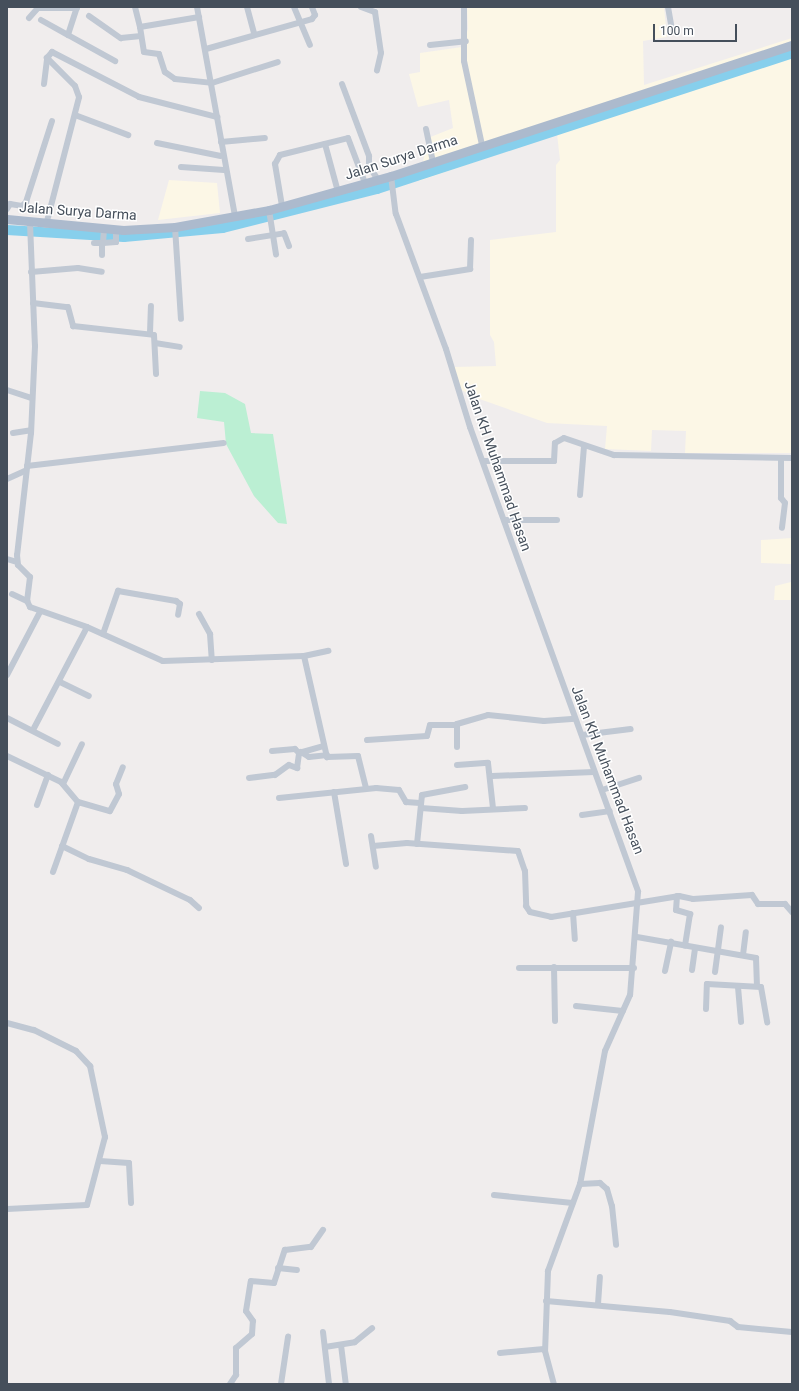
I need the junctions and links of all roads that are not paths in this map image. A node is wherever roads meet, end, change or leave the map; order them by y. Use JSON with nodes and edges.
{"nodes":[{"id":1,"x":135,"y":7,"type":"edge"},
{"id":2,"x":198,"y":7,"type":"edge"},
{"id":3,"x":247,"y":7,"type":"edge"},
{"id":4,"x":294,"y":7,"type":"edge"},
{"id":5,"x":312,"y":7,"type":"edge"},
{"id":6,"x":361,"y":7,"type":"edge"},
{"id":7,"x":464,"y":7,"type":"edge"},
{"id":8,"x":668,"y":7,"type":"edge"},
{"id":9,"x":77,"y":8,"type":"edge"},
{"id":10,"x":89,"y":16,"type":"dead end"},
{"id":11,"x":199,"y":17,"type":"junction"},
{"id":12,"x":29,"y":18,"type":"dead end"},
{"id":13,"x":41,"y":20,"type":"dead end"},
{"id":14,"x":300,"y":22,"type":"junction"},
{"id":15,"x":140,"y":27,"type":"junction"},
{"id":16,"x":672,"y":30,"type":"dead end"},
{"id":17,"x":254,"y":34,"type":"junction"},
{"id":18,"x":68,"y":35,"type":"junction"},
{"id":19,"x":141,"y":36,"type":"junction"},
{"id":20,"x":466,"y":41,"type":"junction"},
{"id":21,"x":310,"y":45,"type":"dead end"},
{"id":22,"x":430,"y":45,"type":"dead end"},
{"id":23,"x":792,"y":45,"type":"edge"},
{"id":24,"x":206,"y":49,"type":"junction"},
{"id":25,"x":47,"y":58,"type":"junction"},
{"id":26,"x":115,"y":60,"type":"dead end"},
{"id":27,"x":278,"y":62,"type":"dead end"},
{"id":28,"x":377,"y":71,"type":"dead end"},
{"id":29,"x":212,"y":83,"type":"junction"},
{"id":30,"x":44,"y":84,"type":"dead end"},
{"id":31,"x":342,"y":84,"type":"dead end"},
{"id":32,"x":75,"y":115,"type":"junction"},
{"id":33,"x":217,"y":117,"type":"junction"},
{"id":34,"x":52,"y":121,"type":"dead end"},
{"id":35,"x":426,"y":129,"type":"dead end"},
{"id":36,"x":128,"y":136,"type":"dead end"},
{"id":37,"x":265,"y":138,"type":"dead end"},
{"id":38,"x":221,"y":142,"type":"junction"},
{"id":39,"x":157,"y":143,"type":"dead end"},
{"id":40,"x":325,"y":144,"type":"junction"},
{"id":41,"x":482,"y":146,"type":"junction"},
{"id":42,"x":221,"y":156,"type":"junction"},
{"id":43,"x":433,"y":162,"type":"junction"},
{"id":44,"x":181,"y":167,"type":"dead end"},
{"id":45,"x":224,"y":170,"type":"junction"},
{"id":46,"x":391,"y":178,"type":"junction"},
{"id":47,"x":378,"y":180,"type":"junction"},
{"id":48,"x":365,"y":183,"type":"junction"},
{"id":49,"x":338,"y":192,"type":"junction"},
{"id":50,"x":282,"y":206,"type":"junction"},
{"id":51,"x":7,"y":209,"type":"edge"},
{"id":52,"x":269,"y":213,"type":"junction"},
{"id":53,"x":235,"y":217,"type":"junction"},
{"id":54,"x":7,"y":220,"type":"edge"},
{"id":55,"x":46,"y":225,"type":"junction"},
{"id":56,"x":29,"y":226,"type":"junction"},
{"id":57,"x":175,"y":228,"type":"junction"},
{"id":58,"x":104,"y":231,"type":"junction"},
{"id":59,"x":116,"y":231,"type":"junction"},
{"id":60,"x":272,"y":235,"type":"junction"},
{"id":61,"x":248,"y":239,"type":"dead end"},
{"id":62,"x":471,"y":240,"type":"dead end"},
{"id":63,"x":103,"y":242,"type":"junction"},
{"id":64,"x":94,"y":243,"type":"dead end"},
{"id":65,"x":289,"y":246,"type":"dead end"},
{"id":66,"x":276,"y":254,"type":"dead end"},
{"id":67,"x":102,"y":255,"type":"dead end"},
{"id":68,"x":32,"y":272,"type":"junction"},
{"id":69,"x":102,"y":272,"type":"dead end"},
{"id":70,"x":420,"y":277,"type":"junction"},
{"id":71,"x":33,"y":302,"type":"junction"},
{"id":72,"x":151,"y":306,"type":"dead end"},
{"id":73,"x":181,"y":319,"type":"dead end"},
{"id":74,"x":150,"y":333,"type":"junction"},
{"id":75,"x":155,"y":343,"type":"junction"},
{"id":76,"x":180,"y":347,"type":"dead end"},
{"id":77,"x":156,"y":374,"type":"dead end"},
{"id":78,"x":7,"y":390,"type":"edge"},
{"id":79,"x":32,"y":398,"type":"junction"},
{"id":80,"x":31,"y":430,"type":"junction"},
{"id":81,"x":13,"y":433,"type":"dead end"},
{"id":82,"x":224,"y":443,"type":"dead end"},
{"id":83,"x":584,"y":446,"type":"junction"},
{"id":84,"x":781,"y":458,"type":"junction"},
{"id":85,"x":792,"y":458,"type":"edge"},
{"id":86,"x":483,"y":461,"type":"junction"},
{"id":87,"x":26,"y":468,"type":"junction"},
{"id":88,"x":7,"y":479,"type":"edge"},
{"id":89,"x":580,"y":495,"type":"dead end"},
{"id":90,"x":504,"y":520,"type":"junction"},
{"id":91,"x":557,"y":520,"type":"dead end"},
{"id":92,"x":782,"y":528,"type":"dead end"},
{"id":93,"x":7,"y":559,"type":"edge"},
{"id":94,"x":17,"y":562,"type":"junction"},
{"id":95,"x":12,"y":594,"type":"dead end"},
{"id":96,"x":27,"y":601,"type":"junction"},
{"id":97,"x":40,"y":612,"type":"junction"},
{"id":98,"x":199,"y":614,"type":"dead end"},
{"id":99,"x":178,"y":615,"type":"dead end"},
{"id":100,"x":87,"y":627,"type":"junction"},
{"id":101,"x":103,"y":634,"type":"junction"},
{"id":102,"x":328,"y":651,"type":"dead end"},
{"id":103,"x":304,"y":656,"type":"junction"},
{"id":104,"x":212,"y":660,"type":"junction"},
{"id":105,"x":8,"y":671,"type":"edge"},
{"id":106,"x":60,"y":682,"type":"junction"},
{"id":107,"x":89,"y":696,"type":"dead end"},
{"id":108,"x":7,"y":718,"type":"edge"},
{"id":109,"x":575,"y":718,"type":"junction"},
{"id":110,"x":456,"y":725,"type":"junction"},
{"id":111,"x":632,"y":729,"type":"dead end"},
{"id":112,"x":33,"y":730,"type":"junction"},
{"id":113,"x":582,"y":735,"type":"junction"},
{"id":114,"x":367,"y":740,"type":"dead end"},
{"id":115,"x":58,"y":744,"type":"dead end"},
{"id":116,"x":82,"y":744,"type":"dead end"},
{"id":117,"x":324,"y":746,"type":"junction"},
{"id":118,"x":457,"y":747,"type":"dead end"},
{"id":119,"x":272,"y":751,"type":"dead end"},
{"id":120,"x":300,"y":752,"type":"junction"},
{"id":121,"x":327,"y":755,"type":"junction"},
{"id":122,"x":7,"y":756,"type":"edge"},
{"id":123,"x":456,"y":765,"type":"dead end"},
{"id":124,"x":123,"y":767,"type":"dead end"},
{"id":125,"x":594,"y":772,"type":"junction"},
{"id":126,"x":48,"y":775,"type":"junction"},
{"id":127,"x":492,"y":776,"type":"junction"},
{"id":128,"x":249,"y":778,"type":"dead end"},
{"id":129,"x":639,"y":778,"type":"dead end"},
{"id":130,"x":63,"y":784,"type":"junction"},
{"id":131,"x":465,"y":787,"type":"dead end"},
{"id":132,"x":366,"y":788,"type":"junction"},
{"id":133,"x":602,"y":790,"type":"junction"},
{"id":134,"x":334,"y":792,"type":"junction"},
{"id":135,"x":279,"y":798,"type":"dead end"},
{"id":136,"x":78,"y":802,"type":"junction"},
{"id":137,"x":37,"y":805,"type":"dead end"},
{"id":138,"x":421,"y":805,"type":"junction"},
{"id":139,"x":493,"y":808,"type":"junction"},
{"id":140,"x":525,"y":808,"type":"dead end"},
{"id":141,"x":610,"y":811,"type":"junction"},
{"id":142,"x":582,"y":815,"type":"dead end"},
{"id":143,"x":371,"y":836,"type":"dead end"},
{"id":144,"x":416,"y":844,"type":"junction"},
{"id":145,"x":62,"y":846,"type":"junction"},
{"id":146,"x":373,"y":846,"type":"junction"},
{"id":147,"x":346,"y":864,"type":"dead end"},
{"id":148,"x":376,"y":867,"type":"dead end"},
{"id":149,"x":53,"y":872,"type":"dead end"},
{"id":150,"x":676,"y":896,"type":"junction"},
{"id":151,"x":639,"y":901,"type":"junction"},
{"id":152,"x":198,"y":908,"type":"dead end"},
{"id":153,"x":792,"y":912,"type":"edge"},
{"id":154,"x":573,"y":913,"type":"junction"},
{"id":155,"x":721,"y":927,"type":"dead end"},
{"id":156,"x":746,"y":932,"type":"dead end"},
{"id":157,"x":637,"y":937,"type":"junction"},
{"id":158,"x":575,"y":938,"type":"dead end"},
{"id":159,"x":671,"y":942,"type":"junction"},
{"id":160,"x":685,"y":946,"type":"junction"},
{"id":161,"x":695,"y":948,"type":"junction"},
{"id":162,"x":717,"y":951,"type":"junction"},
{"id":163,"x":743,"y":955,"type":"junction"},
{"id":164,"x":554,"y":967,"type":"junction"},
{"id":165,"x":519,"y":968,"type":"dead end"},
{"id":166,"x":634,"y":968,"type":"junction"},
{"id":167,"x":692,"y":970,"type":"dead end"},
{"id":168,"x":665,"y":971,"type":"dead end"},
{"id":169,"x":715,"y":972,"type":"dead end"},
{"id":170,"x":757,"y":986,"type":"junction"},
{"id":171,"x":738,"y":987,"type":"junction"},
{"id":172,"x":576,"y":1006,"type":"dead end"},
{"id":173,"x":706,"y":1009,"type":"dead end"},
{"id":174,"x":623,"y":1011,"type":"junction"},
{"id":175,"x":555,"y":1021,"type":"dead end"},
{"id":176,"x":741,"y":1022,"type":"dead end"},
{"id":177,"x":767,"y":1022,"type":"dead end"},
{"id":178,"x":7,"y":1023,"type":"edge"},
{"id":179,"x":100,"y":1161,"type":"junction"},
{"id":180,"x":580,"y":1184,"type":"junction"},
{"id":181,"x":494,"y":1196,"type":"dead end"},
{"id":182,"x":132,"y":1202,"type":"dead end"},
{"id":183,"x":573,"y":1203,"type":"junction"},
{"id":184,"x":7,"y":1209,"type":"edge"},
{"id":185,"x":323,"y":1230,"type":"dead end"},
{"id":186,"x":616,"y":1245,"type":"dead end"},
{"id":187,"x":278,"y":1268,"type":"junction"},
{"id":188,"x":297,"y":1270,"type":"dead end"},
{"id":189,"x":600,"y":1277,"type":"dead end"},
{"id":190,"x":546,"y":1300,"type":"junction"},
{"id":191,"x":598,"y":1304,"type":"junction"},
{"id":192,"x":372,"y":1328,"type":"dead end"},
{"id":193,"x":323,"y":1332,"type":"dead end"},
{"id":194,"x":792,"y":1332,"type":"edge"},
{"id":195,"x":288,"y":1337,"type":"dead end"},
{"id":196,"x":340,"y":1345,"type":"junction"},
{"id":197,"x":325,"y":1347,"type":"junction"},
{"id":198,"x":544,"y":1349,"type":"junction"},
{"id":199,"x":500,"y":1353,"type":"dead end"},
{"id":200,"x":230,"y":1384,"type":"edge"},
{"id":201,"x":280,"y":1384,"type":"edge"},
{"id":202,"x":329,"y":1384,"type":"edge"},
{"id":203,"x":346,"y":1384,"type":"edge"},
{"id":204,"x":554,"y":1384,"type":"edge"}],
"edges":[{"from":1,"to":15,"type":"street"},
{"from":2,"to":11,"type":"street"},
{"from":3,"to":17,"type":"street"},
{"from":4,"to":14,"type":"street"},
{"from":5,"to":14,"type":"street"},
{"from":6,"to":28,"type":"street"},
{"from":7,"to":20,"type":"street"},
{"from":8,"to":16,"type":"street"},
{"from":9,"to":12,"type":"street"},
{"from":9,"to":18,"type":"street"},
{"from":10,"to":19,"type":"street"},
{"from":11,"to":15,"type":"street"},
{"from":11,"to":24,"type":"street"},
{"from":13,"to":18,"type":"street"},
{"from":14,"to":17,"type":"street"},
{"from":14,"to":21,"type":"street"},
{"from":15,"to":19,"type":"street"},
{"from":17,"to":24,"type":"street"},
{"from":18,"to":26,"type":"street"},
{"from":19,"to":29,"type":"street"},
{"from":20,"to":22,"type":"street"},
{"from":20,"to":41,"type":"street"},
{"from":23,"to":41,"type":"main road","name":"Jalan Surya Darma"},
{"from":24,"to":29,"type":"street"},
{"from":25,"to":30,"type":"street"},
{"from":25,"to":32,"type":"street"},
{"from":25,"to":33,"type":"street"},
{"from":27,"to":29,"type":"street"},
{"from":29,"to":33,"type":"street"},
{"from":31,"to":47,"type":"street"},
{"from":32,"to":36,"type":"street"},
{"from":32,"to":55,"type":"street"},
{"from":33,"to":38,"type":"street"},
{"from":34,"to":51,"type":"street"},
{"from":35,"to":43,"type":"street"},
{"from":37,"to":38,"type":"street"},
{"from":38,"to":42,"type":"street"},
{"from":39,"to":42,"type":"street"},
{"from":40,"to":48,"type":"street"},
{"from":40,"to":49,"type":"street"},
{"from":40,"to":50,"type":"street"},
{"from":41,"to":43,"type":"main road","name":"Jalan Surya Darma"},
{"from":42,"to":45,"type":"street"},
{"from":43,"to":46,"type":"main road","name":"Jalan Surya Darma"},
{"from":44,"to":45,"type":"street"},
{"from":45,"to":53,"type":"street"},
{"from":46,"to":47,"type":"main road","name":"Jalan Surya Darma"},
{"from":46,"to":70,"type":"street","name":"Jalan KH Muhammad Hasan"},
{"from":47,"to":48,"type":"main road","name":"Jalan Surya Darma"},
{"from":48,"to":49,"type":"main road","name":"Jalan Surya Darma"},
{"from":49,"to":50,"type":"main road","name":"Jalan Surya Darma"},
{"from":50,"to":52,"type":"main road","name":"Jalan Surya Darma"},
{"from":52,"to":53,"type":"main road","name":"Jalan Surya Darma"},
{"from":52,"to":60,"type":"street"},
{"from":53,"to":57,"type":"main road","name":"Jalan Surya Darma"},
{"from":54,"to":56,"type":"main road","name":"Jalan Surya Darma"},
{"from":55,"to":56,"type":"main road","name":"Jalan Surya Darma"},
{"from":55,"to":58,"type":"main road","name":"Jalan Surya Darma"},
{"from":56,"to":68,"type":"street"},
{"from":57,"to":59,"type":"main road","name":"Jalan Surya Darma"},
{"from":57,"to":73,"type":"street"},
{"from":58,"to":59,"type":"main road","name":"Jalan Surya Darma"},
{"from":58,"to":63,"type":"street"},
{"from":59,"to":63,"type":"street"},
{"from":60,"to":61,"type":"street"},
{"from":60,"to":65,"type":"street"},
{"from":60,"to":66,"type":"street"},
{"from":62,"to":70,"type":"street"},
{"from":63,"to":64,"type":"street"},
{"from":63,"to":67,"type":"street"},
{"from":68,"to":69,"type":"street"},
{"from":68,"to":71,"type":"street"},
{"from":70,"to":86,"type":"street","name":"Jalan KH Muhammad Hasan"},
{"from":71,"to":74,"type":"street"},
{"from":71,"to":79,"type":"street"},
{"from":72,"to":74,"type":"street"},
{"from":74,"to":75,"type":"street"},
{"from":75,"to":76,"type":"street"},
{"from":75,"to":77,"type":"street"},
{"from":78,"to":79,"type":"street"},
{"from":79,"to":80,"type":"street"},
{"from":80,"to":81,"type":"street"},
{"from":80,"to":87,"type":"street"},
{"from":82,"to":87,"type":"street"},
{"from":83,"to":84,"type":"street"},
{"from":83,"to":86,"type":"street"},
{"from":83,"to":89,"type":"street"},
{"from":84,"to":85,"type":"street"},
{"from":84,"to":92,"type":"street"},
{"from":86,"to":90,"type":"street","name":"Jalan KH Muhammad Hasan"},
{"from":87,"to":88,"type":"street"},
{"from":87,"to":94,"type":"street"},
{"from":90,"to":91,"type":"street"},
{"from":90,"to":109,"type":"street","name":"Jalan KH Muhammad Hasan"},
{"from":93,"to":94,"type":"street"},
{"from":94,"to":96,"type":"street"},
{"from":95,"to":96,"type":"street"},
{"from":96,"to":97,"type":"street"},
{"from":97,"to":100,"type":"street"},
{"from":97,"to":105,"type":"street"},
{"from":98,"to":104,"type":"street"},
{"from":99,"to":101,"type":"street"},
{"from":100,"to":101,"type":"street"},
{"from":100,"to":106,"type":"street"},
{"from":101,"to":104,"type":"street"},
{"from":102,"to":103,"type":"street"},
{"from":103,"to":104,"type":"street"},
{"from":103,"to":117,"type":"street"},
{"from":106,"to":107,"type":"street"},
{"from":106,"to":112,"type":"street"},
{"from":108,"to":112,"type":"street"},
{"from":109,"to":110,"type":"street"},
{"from":109,"to":113,"type":"street","name":"Jalan KH Muhammad Hasan"},
{"from":110,"to":114,"type":"street"},
{"from":110,"to":118,"type":"street"},
{"from":111,"to":113,"type":"street"},
{"from":112,"to":115,"type":"street"},
{"from":113,"to":125,"type":"street","name":"Jalan KH Muhammad Hasan"},
{"from":116,"to":130,"type":"street"},
{"from":117,"to":120,"type":"street"},
{"from":117,"to":121,"type":"street"},
{"from":119,"to":120,"type":"street"},
{"from":120,"to":121,"type":"street"},
{"from":120,"to":128,"type":"street"},
{"from":121,"to":132,"type":"street"},
{"from":122,"to":126,"type":"street"},
{"from":123,"to":127,"type":"street"},
{"from":124,"to":136,"type":"street"},
{"from":125,"to":127,"type":"street"},
{"from":125,"to":133,"type":"street","name":"Jalan KH Muhammad Hasan"},
{"from":126,"to":130,"type":"street"},
{"from":126,"to":137,"type":"street"},
{"from":127,"to":139,"type":"street"},
{"from":129,"to":133,"type":"street"},
{"from":130,"to":136,"type":"street"},
{"from":131,"to":138,"type":"street"},
{"from":132,"to":134,"type":"street"},
{"from":132,"to":138,"type":"street"},
{"from":133,"to":141,"type":"street","name":"Jalan KH Muhammad Hasan"},
{"from":134,"to":135,"type":"street"},
{"from":134,"to":147,"type":"street"},
{"from":136,"to":145,"type":"street"},
{"from":138,"to":139,"type":"street"},
{"from":138,"to":144,"type":"street"},
{"from":139,"to":140,"type":"street"},
{"from":141,"to":142,"type":"street"},
{"from":141,"to":151,"type":"street","name":"Jalan KH Muhammad Hasan"},
{"from":143,"to":146,"type":"street"},
{"from":144,"to":146,"type":"street"},
{"from":144,"to":154,"type":"street"},
{"from":145,"to":149,"type":"street"},
{"from":145,"to":152,"type":"street"},
{"from":146,"to":148,"type":"street"},
{"from":150,"to":151,"type":"street"},
{"from":150,"to":153,"type":"street"},
{"from":150,"to":160,"type":"street"},
{"from":151,"to":154,"type":"street"},
{"from":151,"to":157,"type":"street","name":"Jalan KH Muhammad Hasan"},
{"from":154,"to":158,"type":"street"},
{"from":155,"to":162,"type":"street"},
{"from":156,"to":163,"type":"street"},
{"from":157,"to":159,"type":"street"},
{"from":157,"to":166,"type":"street","name":"Jalan KH Muhammad Hasan"},
{"from":159,"to":160,"type":"street"},
{"from":159,"to":168,"type":"street"},
{"from":160,"to":161,"type":"street"},
{"from":161,"to":162,"type":"street"},
{"from":161,"to":167,"type":"street"},
{"from":162,"to":163,"type":"street"},
{"from":162,"to":169,"type":"street"},
{"from":163,"to":170,"type":"street"},
{"from":164,"to":165,"type":"street"},
{"from":164,"to":166,"type":"street"},
{"from":164,"to":175,"type":"street"},
{"from":166,"to":174,"type":"street","name":"Jalan KH Muhammad Hasan"},
{"from":170,"to":171,"type":"street"},
{"from":170,"to":177,"type":"street"},
{"from":171,"to":173,"type":"street"},
{"from":171,"to":176,"type":"street"},
{"from":172,"to":174,"type":"street"},
{"from":174,"to":180,"type":"street","name":"Jalan KH Muhammad Hasan"},
{"from":178,"to":179,"type":"street"},
{"from":179,"to":182,"type":"street"},
{"from":179,"to":184,"type":"street"},
{"from":180,"to":183,"type":"street","name":"Jalan KH Muhammad Hasan"},
{"from":180,"to":186,"type":"street"},
{"from":181,"to":183,"type":"street"},
{"from":183,"to":190,"type":"street","name":"Jalan KH Muhammad Hasan"},
{"from":185,"to":187,"type":"street"},
{"from":187,"to":188,"type":"street"},
{"from":187,"to":200,"type":"street"},
{"from":189,"to":191,"type":"street"},
{"from":190,"to":191,"type":"street"},
{"from":190,"to":198,"type":"street","name":"Jalan KH Muhammad Hasan"},
{"from":191,"to":194,"type":"street"},
{"from":192,"to":196,"type":"street"},
{"from":193,"to":197,"type":"street"},
{"from":195,"to":201,"type":"street"},
{"from":196,"to":197,"type":"street"},
{"from":196,"to":203,"type":"street"},
{"from":197,"to":202,"type":"street"},
{"from":198,"to":199,"type":"street"},
{"from":198,"to":204,"type":"street","name":"Jalan KH Muhammad Hasan"}]}
